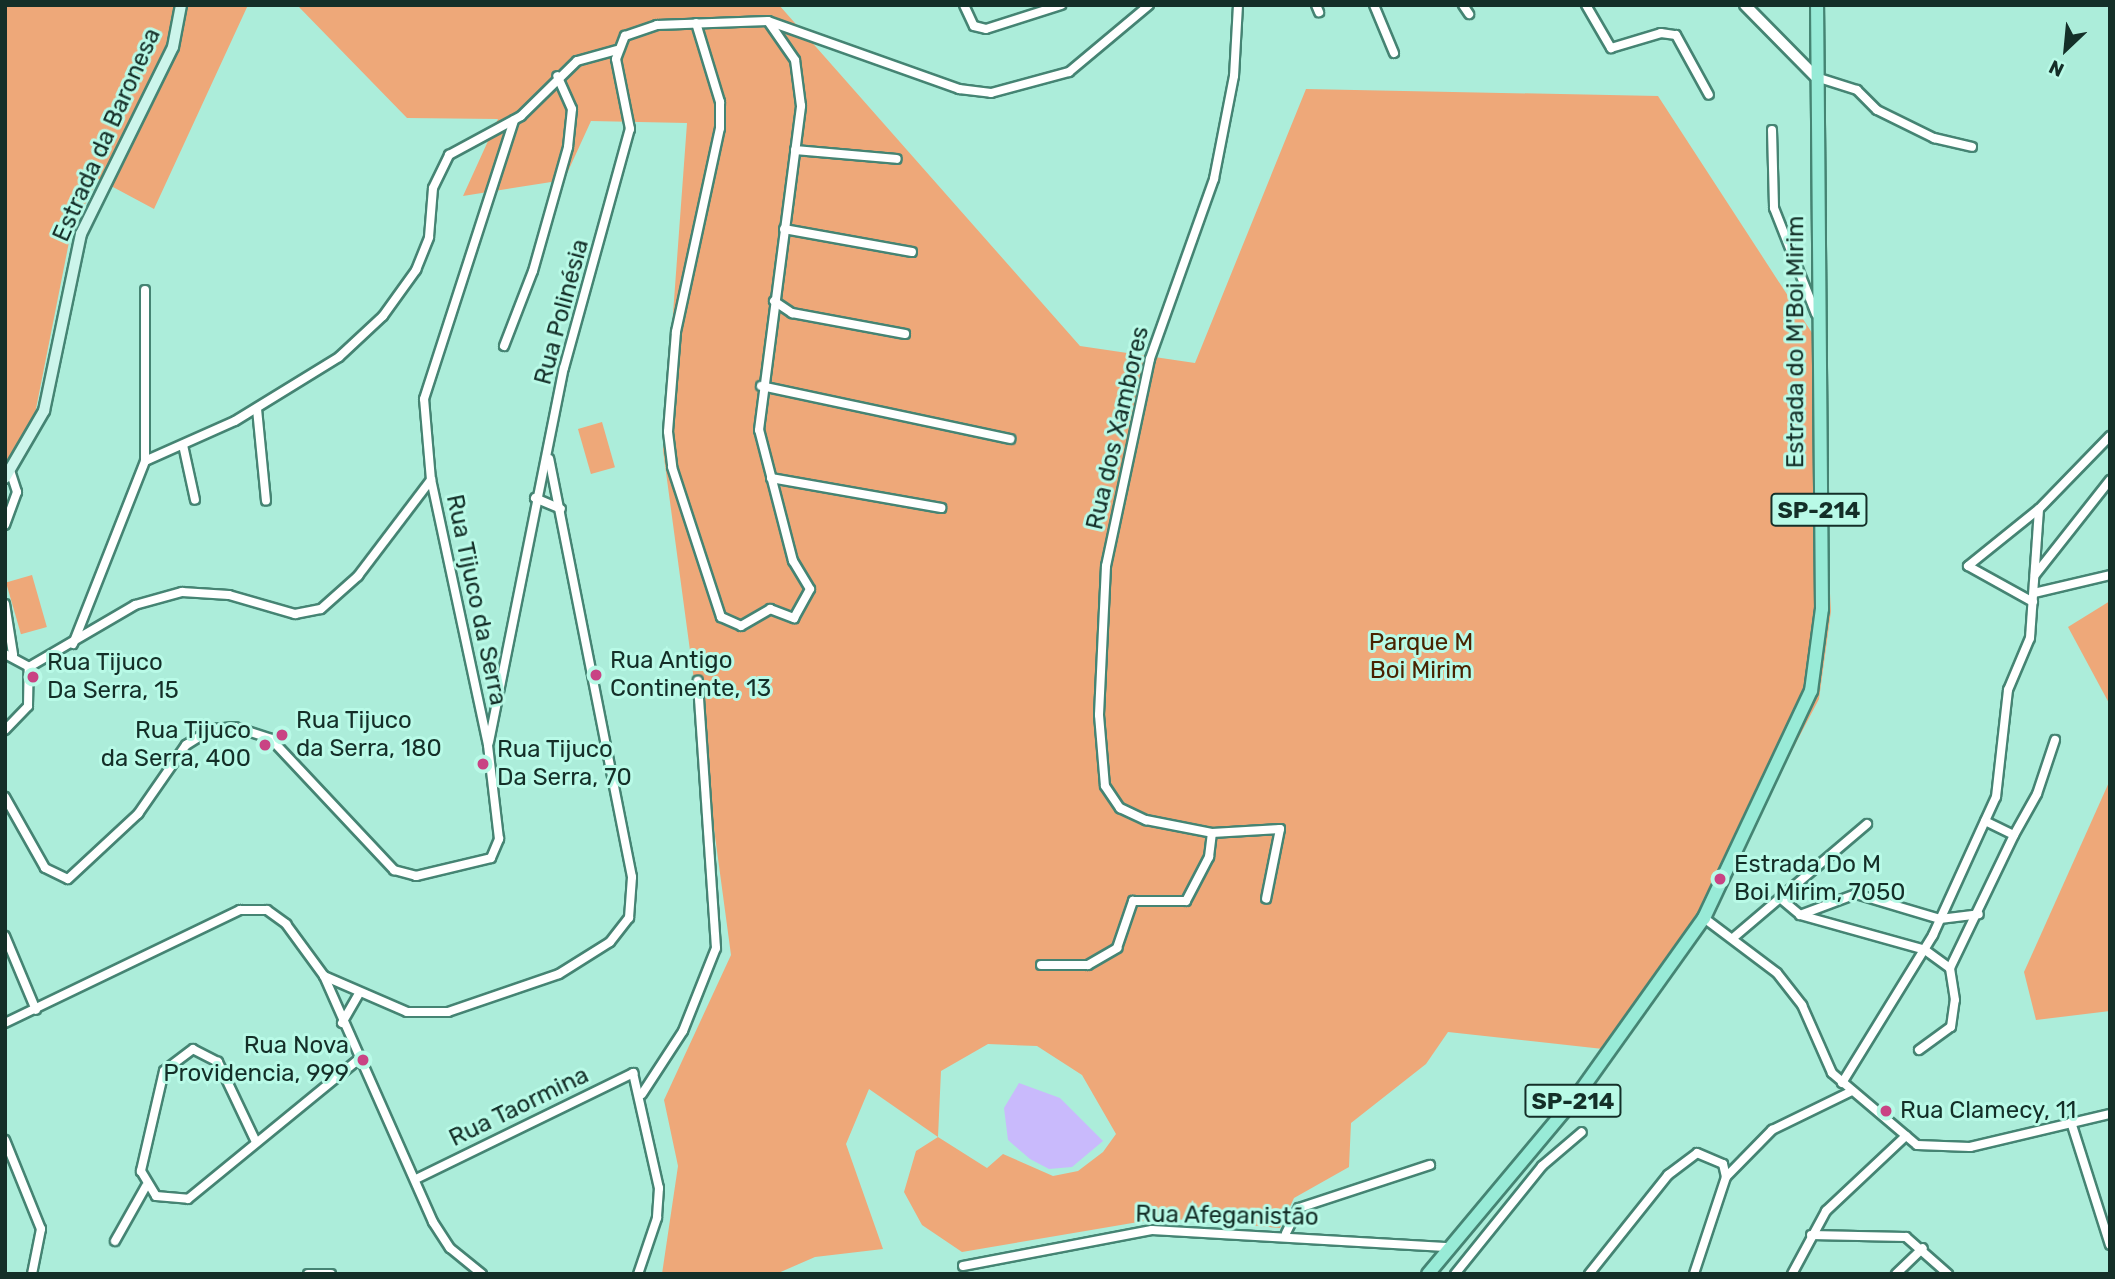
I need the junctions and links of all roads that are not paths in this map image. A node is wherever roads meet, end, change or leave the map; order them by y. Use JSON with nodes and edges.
{"nodes":[{"id":1,"x":181,"y":5,"type":"edge"},
{"id":2,"x":964,"y":5,"type":"edge"},
{"id":3,"x":1061,"y":5,"type":"edge"},
{"id":4,"x":1149,"y":5,"type":"edge"},
{"id":5,"x":1238,"y":5,"type":"edge"},
{"id":6,"x":1374,"y":5,"type":"edge"},
{"id":7,"x":1463,"y":5,"type":"edge"},
{"id":8,"x":1586,"y":5,"type":"edge"},
{"id":9,"x":1745,"y":5,"type":"edge"},
{"id":10,"x":1817,"y":5,"type":"edge"},
{"id":11,"x":1469,"y":14,"type":"dead end"},
{"id":12,"x":768,"y":21,"type":"junction"},
{"id":13,"x":696,"y":23,"type":"junction"},
{"id":14,"x":617,"y":50,"type":"junction"},
{"id":15,"x":1394,"y":53,"type":"dead end"},
{"id":16,"x":557,"y":76,"type":"junction"},
{"id":17,"x":1816,"y":77,"type":"junction"},
{"id":18,"x":1709,"y":95,"type":"dead end"},
{"id":19,"x":513,"y":120,"type":"junction"},
{"id":20,"x":1772,"y":130,"type":"dead end"},
{"id":21,"x":1972,"y":147,"type":"dead end"},
{"id":22,"x":795,"y":150,"type":"junction"},
{"id":23,"x":897,"y":159,"type":"dead end"},
{"id":24,"x":784,"y":229,"type":"junction"},
{"id":25,"x":912,"y":252,"type":"dead end"},
{"id":26,"x":145,"y":290,"type":"dead end"},
{"id":27,"x":774,"y":300,"type":"junction"},
{"id":28,"x":1816,"y":314,"type":"junction"},
{"id":29,"x":905,"y":334,"type":"dead end"},
{"id":30,"x":504,"y":346,"type":"dead end"},
{"id":31,"x":761,"y":386,"type":"junction"},
{"id":32,"x":257,"y":409,"type":"junction"},
{"id":33,"x":2110,"y":436,"type":"edge"},
{"id":34,"x":1010,"y":439,"type":"dead end"},
{"id":35,"x":183,"y":445,"type":"junction"},
{"id":36,"x":548,"y":456,"type":"junction"},
{"id":37,"x":145,"y":461,"type":"junction"},
{"id":38,"x":7,"y":474,"type":"edge"},
{"id":39,"x":772,"y":478,"type":"junction"},
{"id":40,"x":431,"y":480,"type":"junction"},
{"id":41,"x":2110,"y":480,"type":"edge"},
{"id":42,"x":535,"y":498,"type":"junction"},
{"id":43,"x":195,"y":500,"type":"dead end"},
{"id":44,"x":266,"y":501,"type":"dead end"},
{"id":45,"x":941,"y":508,"type":"dead end"},
{"id":46,"x":561,"y":509,"type":"junction"},
{"id":47,"x":2039,"y":509,"type":"junction"},
{"id":48,"x":5,"y":526,"type":"edge"},
{"id":49,"x":2035,"y":575,"type":"junction"},
{"id":50,"x":2110,"y":575,"type":"edge"},
{"id":51,"x":2033,"y":598,"type":"junction"},
{"id":52,"x":5,"y":604,"type":"edge"},
{"id":53,"x":73,"y":645,"type":"junction"},
{"id":54,"x":9,"y":654,"type":"edge"},
{"id":55,"x":29,"y":667,"type":"junction"},
{"id":56,"x":698,"y":681,"type":"dead end"},
{"id":57,"x":5,"y":730,"type":"edge"},
{"id":58,"x":2055,"y":740,"type":"dead end"},
{"id":59,"x":488,"y":745,"type":"junction"},
{"id":60,"x":5,"y":797,"type":"edge"},
{"id":61,"x":1985,"y":821,"type":"junction"},
{"id":62,"x":1867,"y":824,"type":"dead end"},
{"id":63,"x":1212,"y":833,"type":"junction"},
{"id":64,"x":2014,"y":835,"type":"junction"},
{"id":65,"x":1780,"y":898,"type":"junction"},
{"id":66,"x":1266,"y":899,"type":"dead end"},
{"id":67,"x":1979,"y":914,"type":"junction"},
{"id":68,"x":1800,"y":915,"type":"junction"},
{"id":69,"x":1704,"y":918,"type":"junction"},
{"id":70,"x":1940,"y":919,"type":"junction"},
{"id":71,"x":5,"y":936,"type":"edge"},
{"id":72,"x":1733,"y":938,"type":"junction"},
{"id":73,"x":1924,"y":950,"type":"junction"},
{"id":74,"x":1041,"y":965,"type":"dead end"},
{"id":75,"x":1950,"y":968,"type":"junction"},
{"id":76,"x":324,"y":976,"type":"junction"},
{"id":77,"x":359,"y":993,"type":"junction"},
{"id":78,"x":36,"y":1010,"type":"junction"},
{"id":79,"x":5,"y":1023,"type":"edge"},
{"id":80,"x":342,"y":1023,"type":"junction"},
{"id":81,"x":1919,"y":1050,"type":"dead end"},
{"id":82,"x":360,"y":1058,"type":"junction"},
{"id":83,"x":1842,"y":1083,"type":"junction"},
{"id":84,"x":1852,"y":1091,"type":"junction"},
{"id":85,"x":642,"y":1094,"type":"junction"},
{"id":86,"x":2110,"y":1114,"type":"edge"},
{"id":87,"x":2071,"y":1122,"type":"junction"},
{"id":88,"x":1582,"y":1132,"type":"dead end"},
{"id":89,"x":1906,"y":1136,"type":"junction"},
{"id":90,"x":5,"y":1140,"type":"edge"},
{"id":91,"x":256,"y":1142,"type":"junction"},
{"id":92,"x":1430,"y":1165,"type":"dead end"},
{"id":93,"x":1726,"y":1177,"type":"junction"},
{"id":94,"x":416,"y":1179,"type":"junction"},
{"id":95,"x":146,"y":1186,"type":"junction"},
{"id":96,"x":1286,"y":1233,"type":"junction"},
{"id":97,"x":1811,"y":1235,"type":"junction"},
{"id":98,"x":115,"y":1241,"type":"dead end"},
{"id":99,"x":2110,"y":1245,"type":"edge"},
{"id":100,"x":1450,"y":1247,"type":"junction"},
{"id":101,"x":1923,"y":1248,"type":"junction"},
{"id":102,"x":963,"y":1265,"type":"dead end"},
{"id":103,"x":32,"y":1274,"type":"edge"},
{"id":104,"x":308,"y":1274,"type":"edge"},
{"id":105,"x":331,"y":1274,"type":"edge"},
{"id":106,"x":482,"y":1274,"type":"edge"},
{"id":107,"x":638,"y":1274,"type":"edge"},
{"id":108,"x":1429,"y":1274,"type":"edge"},
{"id":109,"x":1455,"y":1274,"type":"edge"},
{"id":110,"x":1589,"y":1274,"type":"edge"},
{"id":111,"x":1694,"y":1274,"type":"edge"},
{"id":112,"x":1792,"y":1274,"type":"edge"},
{"id":113,"x":1896,"y":1274,"type":"edge"},
{"id":114,"x":1948,"y":1274,"type":"edge"}],
"edges":[{"from":1,"to":38,"type":"main road","name":"Estrada da Baronesa"},
{"from":2,"to":3,"type":"street"},
{"from":4,"to":12,"type":"street"},
{"from":5,"to":63,"type":"street","name":"Rua dos Xambores"},
{"from":6,"to":15,"type":"street"},
{"from":7,"to":11,"type":"street"},
{"from":8,"to":18,"type":"street"},
{"from":9,"to":17,"type":"street"},
{"from":10,"to":17,"type":"main road","name":"Estrada do M'Boi Mirim","number":"SP-214"},
{"from":12,"to":13,"type":"street"},
{"from":12,"to":22,"type":"street"},
{"from":13,"to":14,"type":"street"},
{"from":13,"to":39,"type":"street"},
{"from":14,"to":16,"type":"street"},
{"from":14,"to":36,"type":"street","name":"Rua Polinésia"},
{"from":16,"to":19,"type":"street"},
{"from":16,"to":30,"type":"street"},
{"from":17,"to":21,"type":"street"},
{"from":17,"to":28,"type":"main road","name":"Estrada do M'Boi Mirim","number":"SP-214"},
{"from":19,"to":32,"type":"street"},
{"from":19,"to":40,"type":"street","name":"Rua Tijuco da Serra"},
{"from":20,"to":28,"type":"street"},
{"from":22,"to":23,"type":"street"},
{"from":22,"to":24,"type":"street"},
{"from":24,"to":25,"type":"street"},
{"from":24,"to":27,"type":"street"},
{"from":26,"to":37,"type":"street"},
{"from":27,"to":29,"type":"street"},
{"from":27,"to":31,"type":"street"},
{"from":28,"to":69,"type":"main road","name":"Estrada do M'Boi Mirim","number":"SP-214"},
{"from":31,"to":34,"type":"street"},
{"from":31,"to":39,"type":"street"},
{"from":32,"to":35,"type":"street"},
{"from":32,"to":44,"type":"street"},
{"from":33,"to":47,"type":"street"},
{"from":35,"to":37,"type":"street"},
{"from":35,"to":43,"type":"street"},
{"from":36,"to":42,"type":"street","name":"Rua Polinésia"},
{"from":36,"to":46,"type":"street"},
{"from":37,"to":53,"type":"street"},
{"from":38,"to":48,"type":"street"},
{"from":39,"to":45,"type":"street"},
{"from":40,"to":53,"type":"street"},
{"from":40,"to":59,"type":"street","name":"Rua Tijuco da Serra"},
{"from":41,"to":49,"type":"street"},
{"from":42,"to":46,"type":"street"},
{"from":42,"to":59,"type":"street","name":"Rua Polinésia"},
{"from":46,"to":77,"type":"street"},
{"from":47,"to":49,"type":"street"},
{"from":47,"to":51,"type":"street"},
{"from":49,"to":51,"type":"street"},
{"from":50,"to":51,"type":"street"},
{"from":51,"to":61,"type":"street"},
{"from":52,"to":54,"type":"street"},
{"from":53,"to":55,"type":"street"},
{"from":54,"to":55,"type":"street"},
{"from":55,"to":57,"type":"street"},
{"from":56,"to":85,"type":"street"},
{"from":58,"to":64,"type":"street"},
{"from":59,"to":60,"type":"street","name":"Rua Tijuco da Serra"},
{"from":61,"to":64,"type":"street"},
{"from":61,"to":70,"type":"street"},
{"from":62,"to":65,"type":"street"},
{"from":63,"to":66,"type":"street","name":"Rua dos Xambores"},
{"from":63,"to":74,"type":"street"},
{"from":64,"to":67,"type":"street"},
{"from":65,"to":68,"type":"street"},
{"from":65,"to":72,"type":"street"},
{"from":67,"to":70,"type":"street"},
{"from":67,"to":75,"type":"street"},
{"from":68,"to":70,"type":"street"},
{"from":68,"to":73,"type":"street"},
{"from":69,"to":72,"type":"street"},
{"from":69,"to":100,"type":"main road","name":"Estrada do M'Boi Mirim","number":"SP-214"},
{"from":70,"to":73,"type":"street"},
{"from":71,"to":78,"type":"street"},
{"from":72,"to":83,"type":"street"},
{"from":73,"to":75,"type":"street"},
{"from":73,"to":83,"type":"street"},
{"from":75,"to":81,"type":"street"},
{"from":76,"to":77,"type":"street"},
{"from":76,"to":78,"type":"street"},
{"from":76,"to":80,"type":"street"},
{"from":77,"to":80,"type":"street"},
{"from":78,"to":79,"type":"street"},
{"from":80,"to":82,"type":"street"},
{"from":82,"to":91,"type":"street"},
{"from":82,"to":94,"type":"street"},
{"from":83,"to":84,"type":"street"},
{"from":84,"to":89,"type":"street"},
{"from":84,"to":93,"type":"street"},
{"from":85,"to":94,"type":"street","name":"Rua Taormina"},
{"from":85,"to":107,"type":"street"},
{"from":86,"to":87,"type":"street"},
{"from":87,"to":89,"type":"street"},
{"from":87,"to":99,"type":"street"},
{"from":88,"to":109,"type":"street"},
{"from":89,"to":97,"type":"street"},
{"from":90,"to":103,"type":"street"},
{"from":91,"to":95,"type":"street"},
{"from":91,"to":95,"type":"street"},
{"from":92,"to":96,"type":"street"},
{"from":93,"to":110,"type":"street"},
{"from":93,"to":111,"type":"street"},
{"from":94,"to":106,"type":"street"},
{"from":95,"to":98,"type":"street"},
{"from":96,"to":100,"type":"street","name":"Rua Afeganistão"},
{"from":96,"to":102,"type":"street","name":"Rua Afeganistão"},
{"from":97,"to":101,"type":"street"},
{"from":97,"to":112,"type":"street"},
{"from":100,"to":108,"type":"main road","name":"Estrada do M'Boi Mirim","number":"SP-214"},
{"from":101,"to":113,"type":"street"},
{"from":101,"to":114,"type":"street"},
{"from":104,"to":105,"type":"street"}]}
